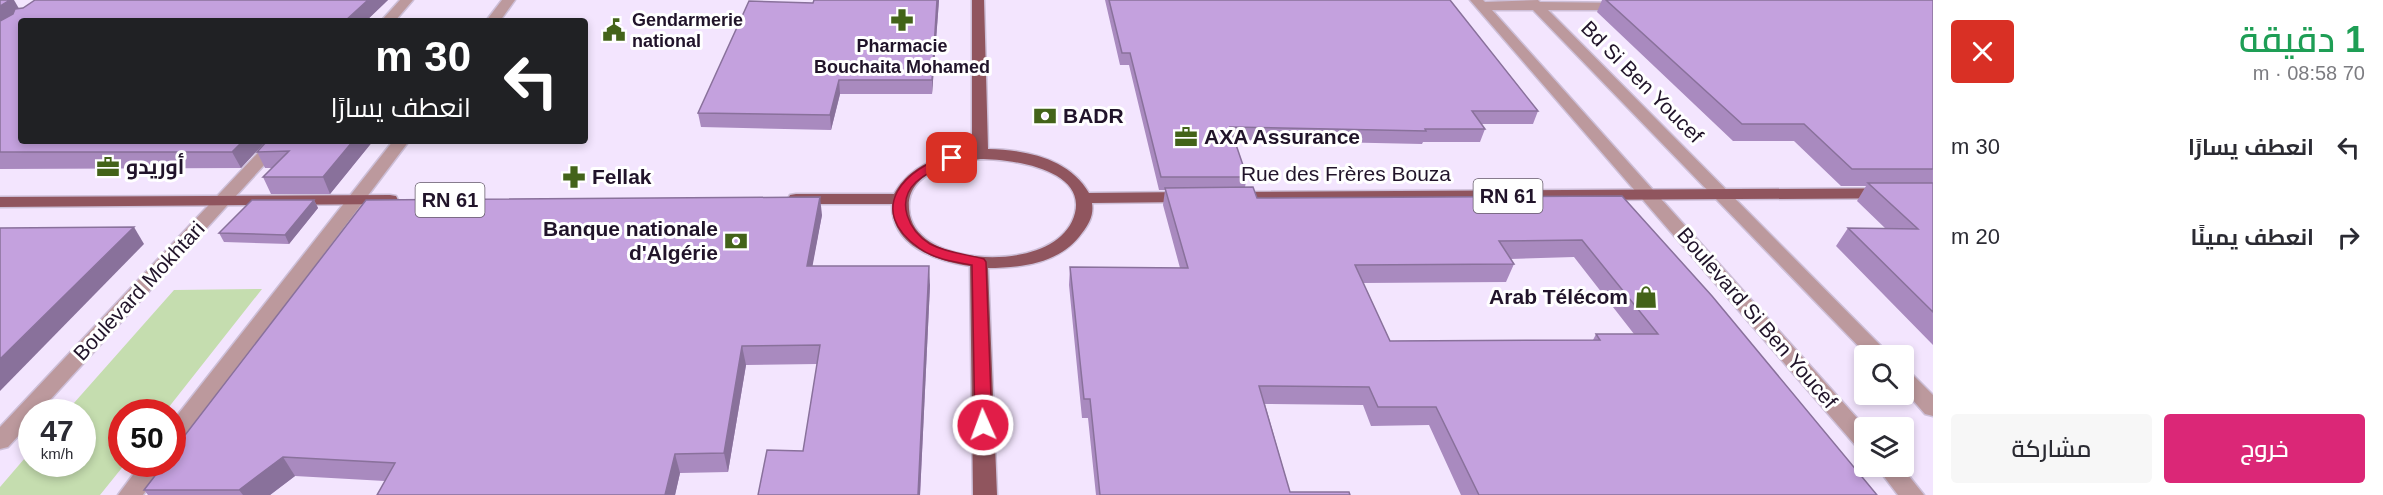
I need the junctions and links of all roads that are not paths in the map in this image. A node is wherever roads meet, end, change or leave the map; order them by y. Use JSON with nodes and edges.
{"nodes":[{"id":1,"x":407,"y":0,"type":"edge"},
{"id":2,"x":509,"y":0,"type":"edge"},
{"id":3,"x":978,"y":0,"type":"edge"},
{"id":4,"x":1479,"y":3,"type":"edge"},
{"id":5,"x":1534,"y":3,"type":"edge"},
{"id":6,"x":1634,"y":6,"type":"edge"},
{"id":7,"x":391,"y":18,"type":"edge"},
{"id":8,"x":495,"y":18,"type":"edge"},
{"id":9,"x":275,"y":144,"type":"edge"},
{"id":10,"x":399,"y":144,"type":"edge"},
{"id":11,"x":980,"y":154,"type":"junction"},
{"id":12,"x":1933,"y":193,"type":"edge"},
{"id":13,"x":1723,"y":194,"type":"junction"},
{"id":14,"x":1650,"y":195,"type":"junction"},
{"id":15,"x":899,"y":198,"type":"junction"},
{"id":16,"x":1084,"y":198,"type":"junction"},
{"id":17,"x":781,"y":199,"type":"edge"},
{"id":18,"x":356,"y":200,"type":"junction"},
{"id":19,"x":403,"y":200,"type":"edge"},
{"id":20,"x":223,"y":201,"type":"junction"},
{"id":21,"x":0,"y":202,"type":"edge"},
{"id":22,"x":979,"y":262,"type":"junction"},
{"id":23,"x":1870,"y":345,"type":"edge"},
{"id":24,"x":1914,"y":388,"type":"edge"},
{"id":25,"x":1933,"y":408,"type":"edge"},
{"id":26,"x":186,"y":421,"type":"edge"},
{"id":27,"x":1854,"y":429,"type":"edge"},
{"id":28,"x":0,"y":441,"type":"edge"},
{"id":29,"x":144,"y":477,"type":"edge"},
{"id":30,"x":1896,"y":477,"type":"edge"},
{"id":31,"x":130,"y":495,"type":"edge"},
{"id":32,"x":985,"y":495,"type":"edge"},
{"id":33,"x":1912,"y":495,"type":"edge"}],
"edges":[{"from":1,"to":7,"type":"street"},
{"from":2,"to":8,"type":"street"},
{"from":3,"to":11,"type":"main road"},
{"from":4,"to":5,"type":"street"},
{"from":4,"to":14,"type":"street"},
{"from":5,"to":6,"type":"street"},
{"from":5,"to":13,"type":"street","name":"Bd Si Ben Youcef"},
{"from":9,"to":20,"type":"street","name":"Boulevard Mokhtari"},
{"from":10,"to":18,"type":"street"},
{"from":11,"to":15,"type":"main road"},
{"from":11,"to":16,"type":"main road"},
{"from":12,"to":13,"type":"main road","name":"Rue des Frères Bouza","number":"RN 61"},
{"from":13,"to":14,"type":"main road","name":"Rue des Frères Bouza","number":"RN 61"},
{"from":13,"to":23,"type":"street"},
{"from":14,"to":16,"type":"main road","name":"Rue des Frères Bouza","number":"RN 61"},
{"from":14,"to":27,"type":"street","name":"Boulevard Si Ben Youcef"},
{"from":15,"to":17,"type":"main road"},
{"from":15,"to":22,"type":"main road"},
{"from":16,"to":22,"type":"main road"},
{"from":18,"to":19,"type":"main road","number":"RN 61"},
{"from":18,"to":20,"type":"main road","number":"RN 61"},
{"from":18,"to":26,"type":"street"},
{"from":20,"to":21,"type":"main road","number":"RN 61"},
{"from":20,"to":28,"type":"street","name":"Boulevard Mokhtari"},
{"from":22,"to":32,"type":"main road"},
{"from":24,"to":25,"type":"street"},
{"from":29,"to":31,"type":"street"},
{"from":30,"to":33,"type":"street"}]}
